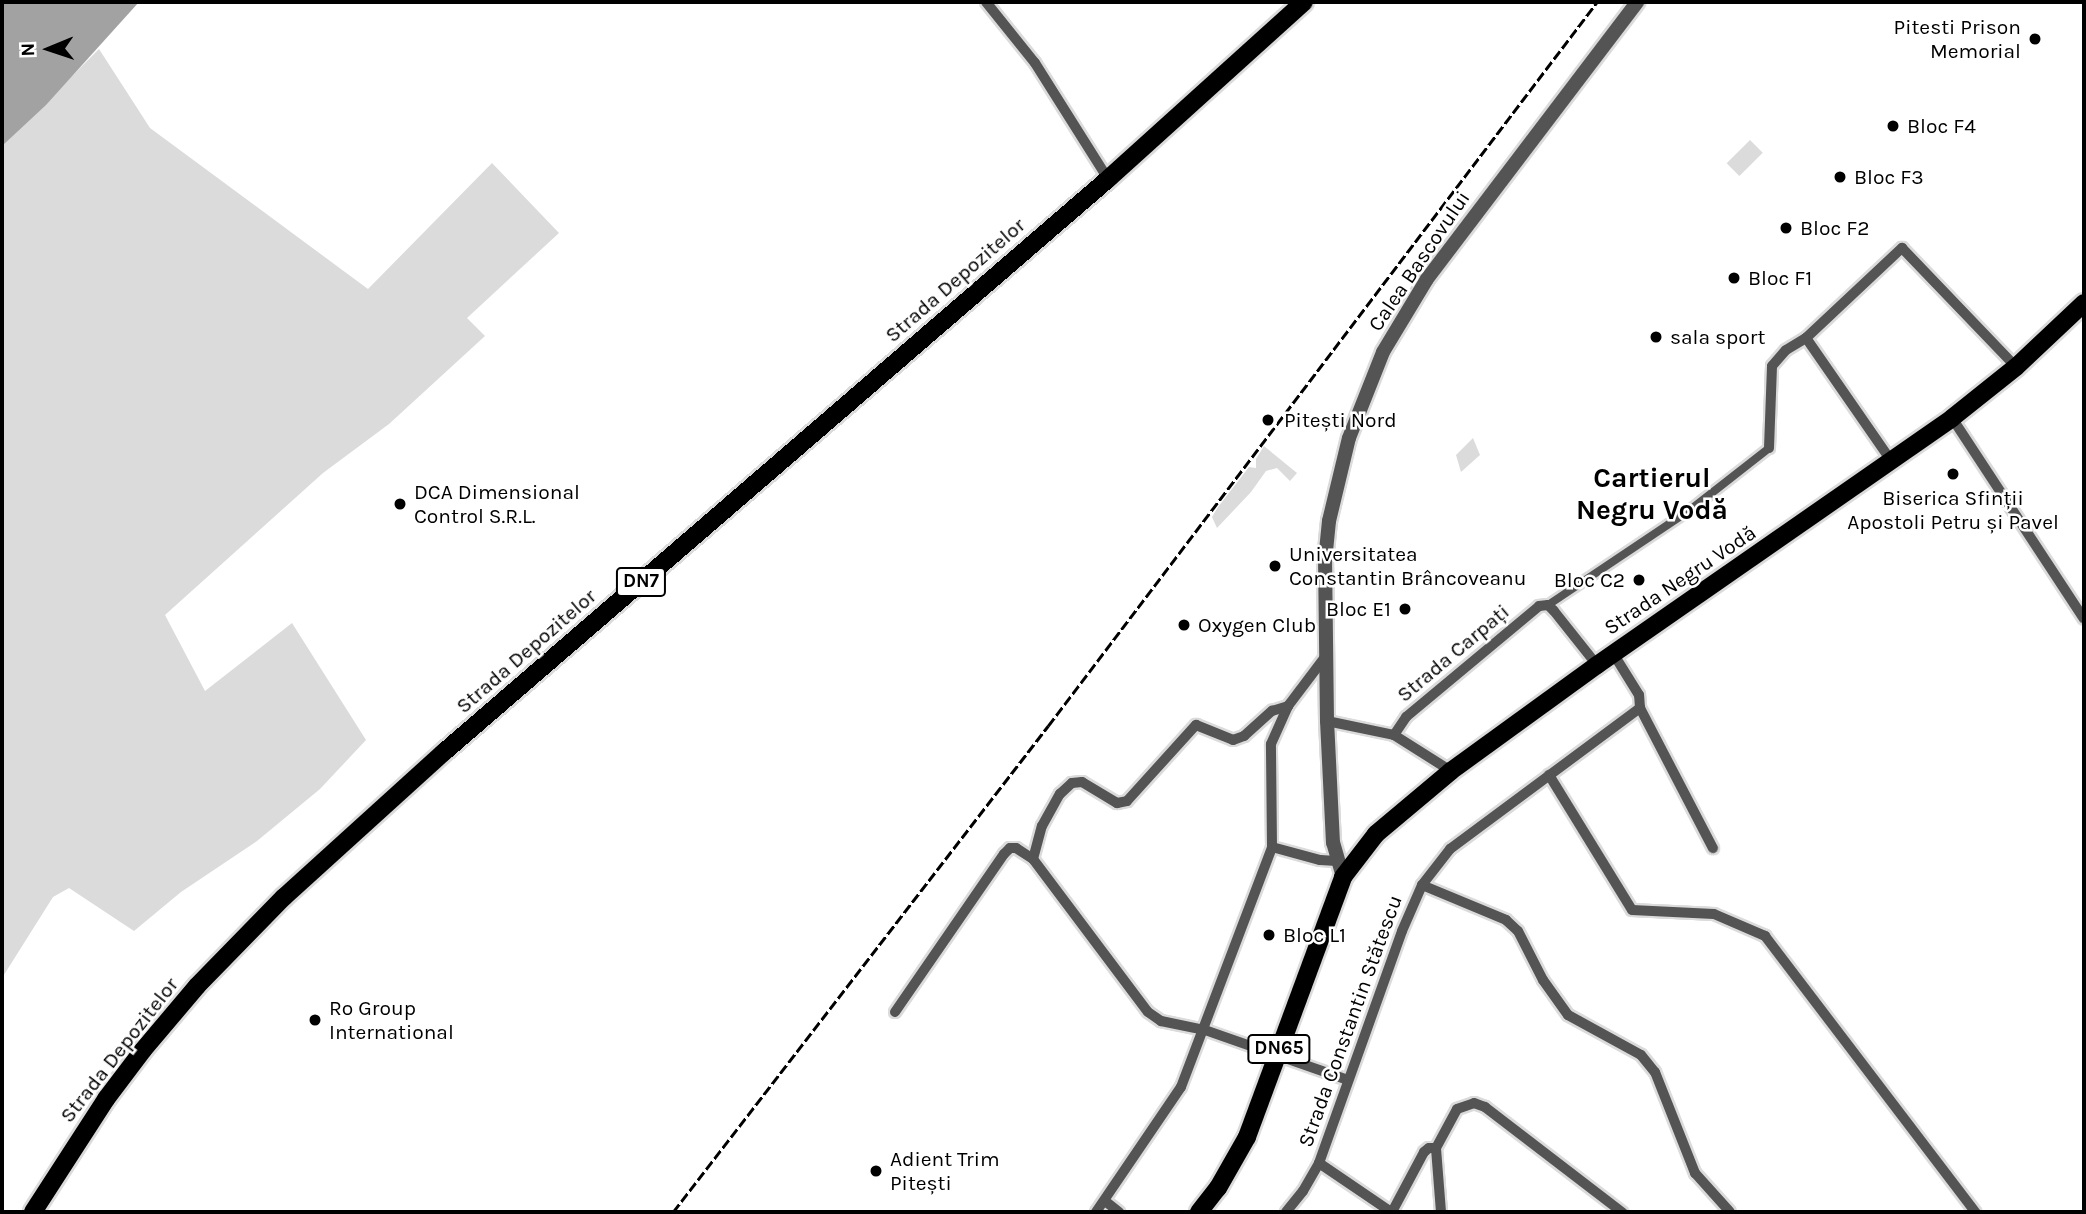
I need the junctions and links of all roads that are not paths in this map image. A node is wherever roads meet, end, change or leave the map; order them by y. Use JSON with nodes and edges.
{"nodes":[{"id":1,"x":986,"y":2,"type":"edge"},
{"id":2,"x":1304,"y":2,"type":"edge"},
{"id":3,"x":1637,"y":2,"type":"edge"},
{"id":4,"x":1108,"y":178,"type":"junction"},
{"id":5,"x":2084,"y":303,"type":"edge"},
{"id":6,"x":1806,"y":338,"type":"junction"},
{"id":7,"x":2015,"y":367,"type":"junction"},
{"id":8,"x":1952,"y":418,"type":"junction"},
{"id":9,"x":1769,"y":448,"type":"joint"},
{"id":10,"x":1892,"y":462,"type":"junction"},
{"id":11,"x":1548,"y":605,"type":"junction"},
{"id":12,"x":2084,"y":619,"type":"edge"},
{"id":13,"x":1612,"y":653,"type":"junction"},
{"id":14,"x":1325,"y":656,"type":"junction"},
{"id":15,"x":1597,"y":665,"type":"junction"},
{"id":16,"x":1288,"y":706,"type":"junction"},
{"id":17,"x":1640,"y":708,"type":"junction"},
{"id":18,"x":1326,"y":721,"type":"junction"},
{"id":19,"x":1394,"y":735,"type":"junction"},
{"id":20,"x":1451,"y":771,"type":"junction"},
{"id":21,"x":1549,"y":775,"type":"junction"},
{"id":22,"x":1333,"y":843,"type":"junction"},
{"id":23,"x":1272,"y":847,"type":"junction"},
{"id":24,"x":1364,"y":848,"type":"junction"},
{"id":25,"x":1713,"y":848,"type":"dead end"},
{"id":26,"x":1033,"y":859,"type":"junction"},
{"id":27,"x":1340,"y":869,"type":"junction"},
{"id":28,"x":1422,"y":885,"type":"junction"},
{"id":29,"x":895,"y":1012,"type":"dead end"},
{"id":30,"x":1205,"y":1030,"type":"junction"},
{"id":31,"x":1278,"y":1054,"type":"junction"},
{"id":32,"x":1348,"y":1080,"type":"junction"},
{"id":33,"x":1436,"y":1148,"type":"junction"},
{"id":34,"x":1319,"y":1163,"type":"junction"},
{"id":35,"x":1105,"y":1200,"type":"junction"},
{"id":36,"x":33,"y":1212,"type":"edge"},
{"id":37,"x":1096,"y":1212,"type":"edge"},
{"id":38,"x":1119,"y":1212,"type":"edge"},
{"id":39,"x":1199,"y":1212,"type":"edge"},
{"id":40,"x":1286,"y":1212,"type":"edge"},
{"id":41,"x":1391,"y":1212,"type":"edge"},
{"id":42,"x":1441,"y":1212,"type":"edge"},
{"id":43,"x":1622,"y":1212,"type":"edge"},
{"id":44,"x":1730,"y":1212,"type":"edge"},
{"id":45,"x":1975,"y":1212,"type":"edge"}],
"edges":[{"from":1,"to":4,"type":"street"},
{"from":2,"to":4,"type":"main road","name":"Strada Depozitelor","number":"DN7"},
{"from":3,"to":14,"type":"street","name":"Calea Bascovului"},
{"from":4,"to":36,"type":"main road","name":"Strada Depozitelor","number":"DN7"},
{"from":5,"to":7,"type":"main road","name":"Strada Negru Vodă"},
{"from":6,"to":7,"type":"street"},
{"from":6,"to":9,"type":"street"},
{"from":6,"to":10,"type":"street"},
{"from":7,"to":8,"type":"main road","name":"Strada Negru Vodă"},
{"from":8,"to":10,"type":"main road","name":"Strada Negru Vodă"},
{"from":8,"to":12,"type":"street"},
{"from":9,"to":11,"type":"street"},
{"from":10,"to":13,"type":"main road","name":"Strada Negru Vodă"},
{"from":11,"to":15,"type":"street"},
{"from":11,"to":19,"type":"street","name":"Strada Carpați"},
{"from":13,"to":15,"type":"main road","name":"Strada Negru Vodă"},
{"from":13,"to":17,"type":"street"},
{"from":14,"to":16,"type":"street"},
{"from":14,"to":18,"type":"street","name":"Calea Bascovului"},
{"from":15,"to":20,"type":"main road","name":"Strada Negru Vodă"},
{"from":16,"to":23,"type":"street"},
{"from":16,"to":26,"type":"street"},
{"from":17,"to":21,"type":"street","name":"Strada Constantin Stătescu"},
{"from":17,"to":25,"type":"street"},
{"from":18,"to":19,"type":"street","name":"Strada Carpați"},
{"from":18,"to":22,"type":"street","name":"Calea Bascovului"},
{"from":19,"to":20,"type":"street","name":"Strada Carpați"},
{"from":20,"to":24,"type":"main road","name":"Strada Negru Vodă"},
{"from":21,"to":28,"type":"street","name":"Strada Constantin Stătescu"},
{"from":21,"to":45,"type":"street"},
{"from":22,"to":24,"type":"street"},
{"from":22,"to":27,"type":"street","name":"Calea Bascovului"},
{"from":23,"to":27,"type":"street"},
{"from":23,"to":30,"type":"street"},
{"from":24,"to":27,"type":"main road","name":"Strada Negru Vodă"},
{"from":26,"to":29,"type":"street"},
{"from":26,"to":30,"type":"street"},
{"from":27,"to":31,"type":"main road","number":"DN65"},
{"from":28,"to":32,"type":"street","name":"Strada Constantin Stătescu"},
{"from":28,"to":44,"type":"street"},
{"from":30,"to":31,"type":"street"},
{"from":30,"to":35,"type":"street"},
{"from":31,"to":32,"type":"street"},
{"from":31,"to":39,"type":"main road","number":"DN65"},
{"from":32,"to":34,"type":"street","name":"Strada Constantin Stătescu"},
{"from":33,"to":41,"type":"street"},
{"from":33,"to":42,"type":"street"},
{"from":33,"to":43,"type":"street"},
{"from":34,"to":40,"type":"street","name":"Strada Constantin Stătescu"},
{"from":34,"to":41,"type":"street"},
{"from":35,"to":37,"type":"street"},
{"from":35,"to":38,"type":"street"}]}
